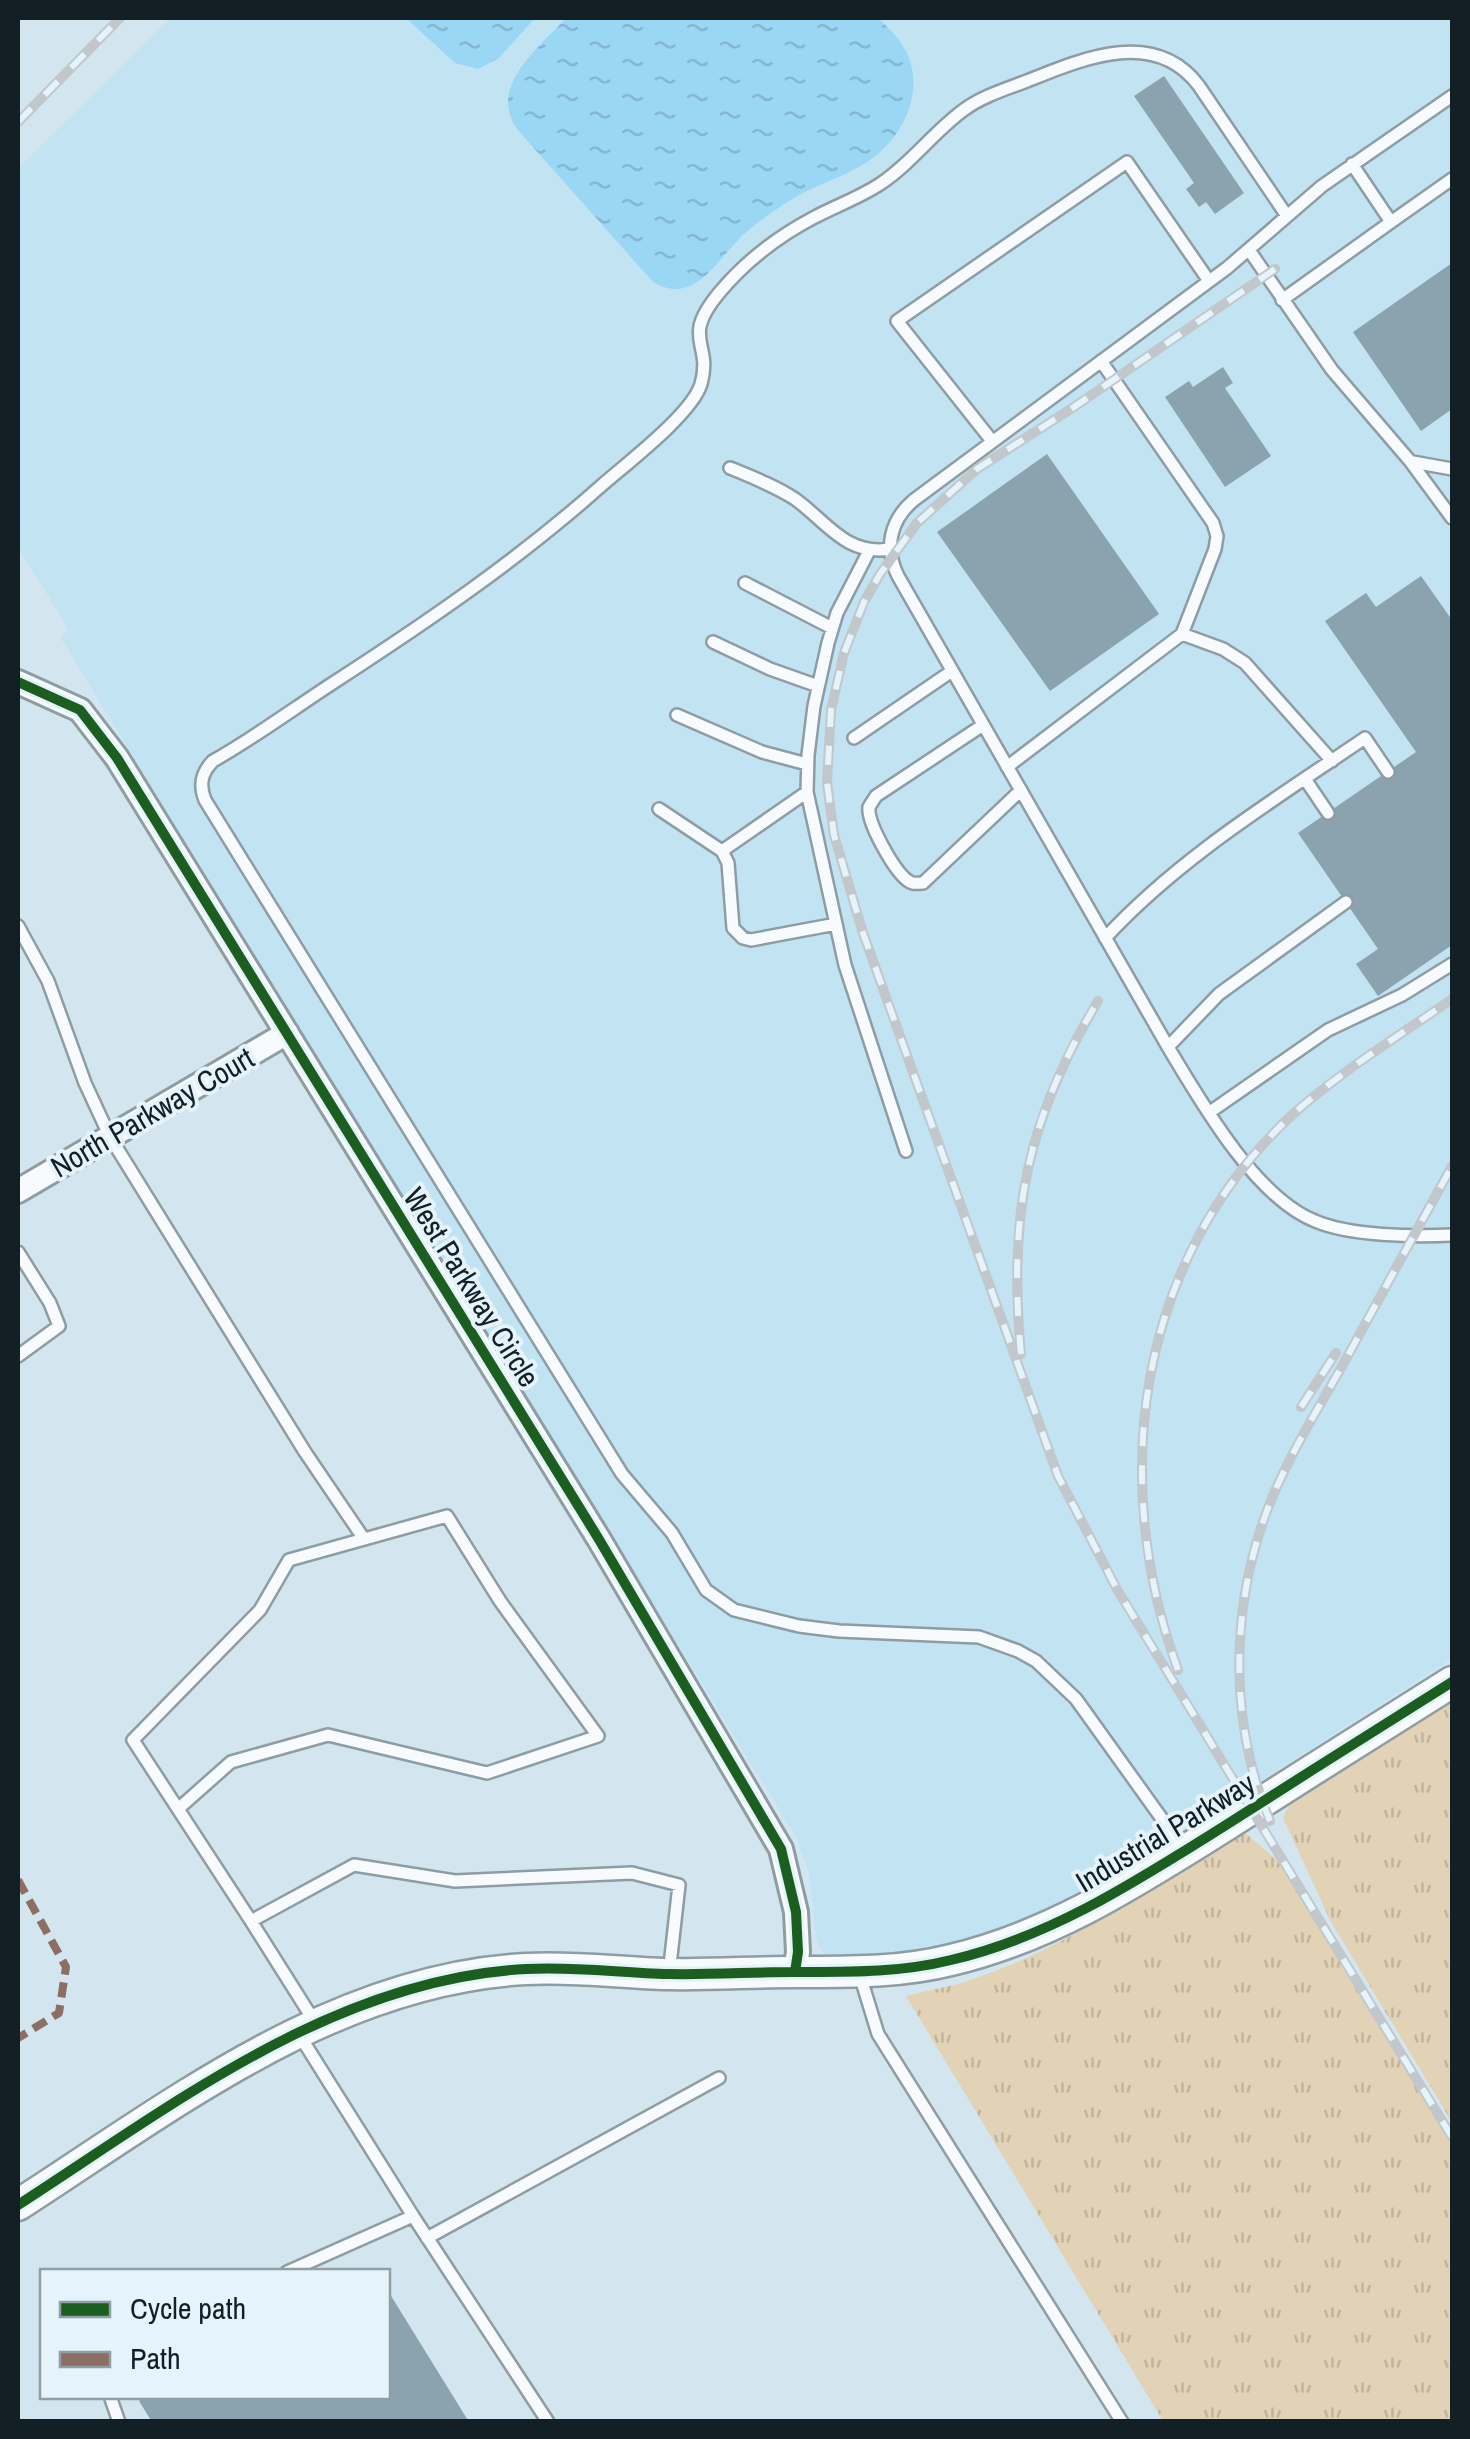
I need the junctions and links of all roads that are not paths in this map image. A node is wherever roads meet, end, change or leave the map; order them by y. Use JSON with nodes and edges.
{"nodes":[{"id":1,"x":1452,"y":96,"type":"edge"},
{"id":2,"x":1352,"y":164,"type":"junction"},
{"id":3,"x":1452,"y":179,"type":"edge"},
{"id":4,"x":1287,"y":216,"type":"junction"},
{"id":5,"x":1391,"y":222,"type":"junction"},
{"id":6,"x":1249,"y":250,"type":"junction"},
{"id":7,"x":1209,"y":281,"type":"junction"},
{"id":8,"x":1282,"y":300,"type":"junction"},
{"id":9,"x":1101,"y":361,"type":"junction"},
{"id":10,"x":992,"y":441,"type":"junction"},
{"id":11,"x":1410,"y":461,"type":"junction"},
{"id":12,"x":730,"y":468,"type":"dead end"},
{"id":13,"x":1452,"y":469,"type":"edge"},
{"id":14,"x":1452,"y":518,"type":"edge"},
{"id":15,"x":890,"y":548,"type":"junction"},
{"id":16,"x":869,"y":550,"type":"junction"},
{"id":17,"x":745,"y":583,"type":"dead end"},
{"id":18,"x":832,"y":628,"type":"junction"},
{"id":19,"x":1182,"y":634,"type":"junction"},
{"id":20,"x":712,"y":642,"type":"dead end"},
{"id":21,"x":952,"y":671,"type":"junction"},
{"id":22,"x":18,"y":682,"type":"edge"},
{"id":23,"x":818,"y":686,"type":"junction"},
{"id":24,"x":678,"y":716,"type":"dead end"},
{"id":25,"x":983,"y":725,"type":"junction"},
{"id":26,"x":854,"y":738,"type":"dead end"},
{"id":27,"x":1332,"y":761,"type":"junction"},
{"id":28,"x":807,"y":764,"type":"junction"},
{"id":29,"x":1007,"y":767,"type":"junction"},
{"id":30,"x":1388,"y":772,"type":"dead end"},
{"id":31,"x":1305,"y":779,"type":"junction"},
{"id":32,"x":1020,"y":790,"type":"junction"},
{"id":33,"x":808,"y":792,"type":"junction"},
{"id":34,"x":659,"y":809,"type":"dead end"},
{"id":35,"x":1328,"y":813,"type":"dead end"},
{"id":36,"x":722,"y":850,"type":"junction"},
{"id":37,"x":1346,"y":902,"type":"dead end"},
{"id":38,"x":836,"y":924,"type":"junction"},
{"id":39,"x":18,"y":926,"type":"edge"},
{"id":40,"x":1105,"y":938,"type":"junction"},
{"id":41,"x":1452,"y":964,"type":"edge"},
{"id":42,"x":287,"y":1034,"type":"junction"},
{"id":43,"x":1168,"y":1047,"type":"junction"},
{"id":44,"x":1210,"y":1112,"type":"junction"},
{"id":45,"x":110,"y":1136,"type":"junction"},
{"id":46,"x":906,"y":1151,"type":"dead end"},
{"id":47,"x":18,"y":1190,"type":"edge"},
{"id":48,"x":1452,"y":1235,"type":"edge"},
{"id":49,"x":18,"y":1252,"type":"edge"},
{"id":50,"x":18,"y":1356,"type":"edge"},
{"id":51,"x":364,"y":1539,"type":"junction"},
{"id":52,"x":1452,"y":1682,"type":"edge"},
{"id":53,"x":178,"y":1810,"type":"junction"},
{"id":54,"x":1185,"y":1850,"type":"junction"},
{"id":55,"x":251,"y":1921,"type":"junction"},
{"id":56,"x":795,"y":1972,"type":"junction"},
{"id":57,"x":870,"y":1972,"type":"junction"},
{"id":58,"x":669,"y":1974,"type":"junction"},
{"id":59,"x":307,"y":2028,"type":"junction"},
{"id":60,"x":719,"y":2078,"type":"dead end"},
{"id":61,"x":18,"y":2205,"type":"edge"},
{"id":62,"x":413,"y":2216,"type":"junction"},
{"id":63,"x":427,"y":2238,"type":"junction"},
{"id":64,"x":294,"y":2269,"type":"edge"},
{"id":65,"x":548,"y":2422,"type":"edge"},
{"id":66,"x":1122,"y":2422,"type":"edge"}],
"edges":[{"from":1,"to":2,"type":"lane"},
{"from":2,"to":4,"type":"lane"},
{"from":2,"to":5,"type":"lane"},
{"from":3,"to":5,"type":"lane"},
{"from":4,"to":6,"type":"lane"},
{"from":4,"to":54,"type":"lane"},
{"from":5,"to":8,"type":"lane"},
{"from":6,"to":7,"type":"lane"},
{"from":6,"to":8,"type":"lane"},
{"from":7,"to":9,"type":"lane"},
{"from":7,"to":10,"type":"lane"},
{"from":8,"to":11,"type":"lane"},
{"from":9,"to":10,"type":"lane"},
{"from":9,"to":19,"type":"lane"},
{"from":10,"to":15,"type":"lane"},
{"from":11,"to":13,"type":"lane"},
{"from":11,"to":14,"type":"lane"},
{"from":12,"to":16,"type":"lane"},
{"from":15,"to":16,"type":"lane"},
{"from":15,"to":21,"type":"lane"},
{"from":16,"to":18,"type":"lane"},
{"from":17,"to":18,"type":"lane"},
{"from":18,"to":23,"type":"lane"},
{"from":19,"to":27,"type":"lane"},
{"from":19,"to":29,"type":"lane"},
{"from":20,"to":23,"type":"lane"},
{"from":21,"to":25,"type":"lane"},
{"from":21,"to":26,"type":"lane"},
{"from":22,"to":42,"type":"street","name":"West Parkway Circle"},
{"from":23,"to":28,"type":"lane"},
{"from":24,"to":28,"type":"lane"},
{"from":25,"to":29,"type":"lane"},
{"from":25,"to":32,"type":"lane"},
{"from":27,"to":30,"type":"lane"},
{"from":27,"to":31,"type":"lane"},
{"from":28,"to":33,"type":"lane"},
{"from":29,"to":32,"type":"lane"},
{"from":31,"to":35,"type":"lane"},
{"from":31,"to":40,"type":"lane"},
{"from":32,"to":40,"type":"lane"},
{"from":33,"to":36,"type":"lane"},
{"from":33,"to":38,"type":"lane"},
{"from":34,"to":36,"type":"lane"},
{"from":36,"to":38,"type":"lane"},
{"from":37,"to":43,"type":"lane"},
{"from":38,"to":46,"type":"lane"},
{"from":39,"to":45,"type":"lane"},
{"from":40,"to":43,"type":"lane"},
{"from":41,"to":44,"type":"lane"},
{"from":42,"to":45,"type":"street","name":"North Parkway Court"},
{"from":42,"to":56,"type":"street","name":"West Parkway Circle"},
{"from":43,"to":44,"type":"lane"},
{"from":44,"to":48,"type":"lane"},
{"from":45,"to":47,"type":"street","name":"North Parkway Court"},
{"from":45,"to":51,"type":"lane"},
{"from":49,"to":50,"type":"lane"},
{"from":51,"to":53,"type":"lane"},
{"from":51,"to":53,"type":"lane"},
{"from":52,"to":54,"type":"street","name":"Industrial Parkway"},
{"from":53,"to":55,"type":"lane"},
{"from":54,"to":57,"type":"street","name":"Industrial Parkway"},
{"from":55,"to":58,"type":"lane"},
{"from":55,"to":59,"type":"lane"},
{"from":56,"to":57,"type":"street","name":"Industrial Parkway"},
{"from":56,"to":58,"type":"street","name":"Industrial Parkway"},
{"from":57,"to":66,"type":"lane"},
{"from":58,"to":59,"type":"street","name":"Industrial Parkway"},
{"from":59,"to":61,"type":"street","name":"Industrial Parkway"},
{"from":59,"to":62,"type":"lane"},
{"from":60,"to":63,"type":"lane"},
{"from":62,"to":63,"type":"lane"},
{"from":62,"to":64,"type":"lane"},
{"from":63,"to":65,"type":"lane"}]}
